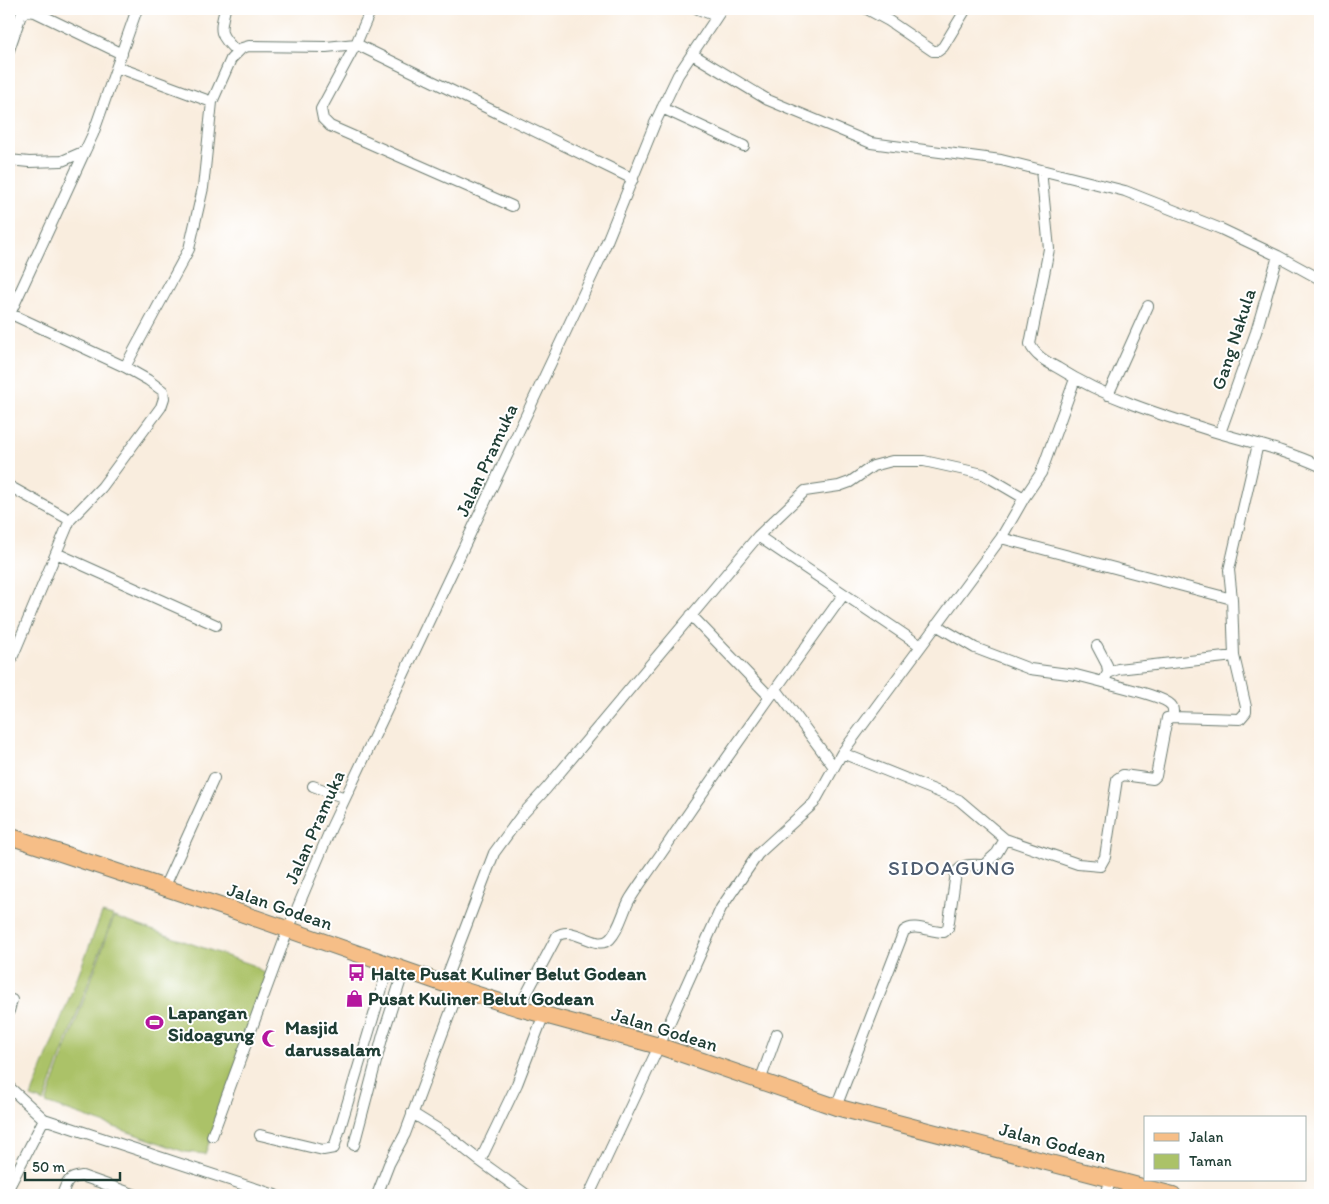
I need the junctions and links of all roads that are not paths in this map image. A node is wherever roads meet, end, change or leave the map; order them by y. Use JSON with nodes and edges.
{"nodes":[{"id":1,"x":137,"y":9,"type":"edge"},
{"id":2,"x":225,"y":9,"type":"edge"},
{"id":3,"x":371,"y":9,"type":"edge"},
{"id":4,"x":698,"y":9,"type":"edge"},
{"id":5,"x":867,"y":9,"type":"edge"},
{"id":6,"x":966,"y":9,"type":"edge"},
{"id":7,"x":719,"y":12,"type":"edge"},
{"id":8,"x":356,"y":44,"type":"junction"},
{"id":9,"x":9,"y":50,"type":"edge"},
{"id":10,"x":237,"y":52,"type":"junction"},
{"id":11,"x":122,"y":54,"type":"junction"},
{"id":12,"x":692,"y":54,"type":"junction"},
{"id":13,"x":117,"y":67,"type":"junction"},
{"id":14,"x":212,"y":102,"type":"junction"},
{"id":15,"x":662,"y":108,"type":"junction"},
{"id":16,"x":744,"y":146,"type":"dead end"},
{"id":17,"x":85,"y":151,"type":"junction"},
{"id":18,"x":9,"y":160,"type":"edge"},
{"id":19,"x":1041,"y":170,"type":"junction"},
{"id":20,"x":633,"y":179,"type":"junction"},
{"id":21,"x":512,"y":206,"type":"dead end"},
{"id":22,"x":1278,"y":256,"type":"junction"},
{"id":23,"x":1320,"y":279,"type":"edge"},
{"id":24,"x":1148,"y":306,"type":"dead end"},
{"id":25,"x":9,"y":315,"type":"edge"},
{"id":26,"x":125,"y":367,"type":"junction"},
{"id":27,"x":1075,"y":379,"type":"junction"},
{"id":28,"x":1108,"y":395,"type":"junction"},
{"id":29,"x":1220,"y":433,"type":"junction"},
{"id":30,"x":1258,"y":444,"type":"junction"},
{"id":31,"x":1320,"y":466,"type":"edge"},
{"id":32,"x":9,"y":486,"type":"edge"},
{"id":33,"x":1024,"y":498,"type":"junction"},
{"id":34,"x":70,"y":520,"type":"junction"},
{"id":35,"x":758,"y":536,"type":"junction"},
{"id":36,"x":1002,"y":538,"type":"junction"},
{"id":37,"x":56,"y":553,"type":"junction"},
{"id":38,"x":844,"y":594,"type":"junction"},
{"id":39,"x":1232,"y":599,"type":"junction"},
{"id":40,"x":691,"y":615,"type":"junction"},
{"id":41,"x":216,"y":625,"type":"dead end"},
{"id":42,"x":936,"y":625,"type":"junction"},
{"id":43,"x":921,"y":646,"type":"junction"},
{"id":44,"x":1097,"y":646,"type":"dead end"},
{"id":45,"x":1234,"y":656,"type":"junction"},
{"id":46,"x":9,"y":665,"type":"edge"},
{"id":47,"x":1105,"y":678,"type":"junction"},
{"id":48,"x":773,"y":693,"type":"junction"},
{"id":49,"x":1173,"y":717,"type":"junction"},
{"id":50,"x":842,"y":754,"type":"junction"},
{"id":51,"x":834,"y":767,"type":"junction"},
{"id":52,"x":214,"y":778,"type":"dead end"},
{"id":53,"x":313,"y":786,"type":"dead end"},
{"id":54,"x":345,"y":798,"type":"junction"},
{"id":55,"x":9,"y":836,"type":"edge"},
{"id":56,"x":1006,"y":839,"type":"junction"},
{"id":57,"x":164,"y":888,"type":"junction"},
{"id":58,"x":288,"y":930,"type":"junction"},
{"id":59,"x":396,"y":968,"type":"junction"},
{"id":60,"x":452,"y":986,"type":"junction"},
{"id":61,"x":12,"y":1000,"type":"dead end"},
{"id":62,"x":519,"y":1008,"type":"junction"},
{"id":63,"x":9,"y":1011,"type":"edge"},
{"id":64,"x":544,"y":1014,"type":"junction"},
{"id":65,"x":777,"y":1034,"type":"dead end"},
{"id":66,"x":659,"y":1046,"type":"junction"},
{"id":67,"x":760,"y":1081,"type":"junction"},
{"id":68,"x":9,"y":1087,"type":"edge"},
{"id":69,"x":836,"y":1107,"type":"junction"},
{"id":70,"x":412,"y":1113,"type":"junction"},
{"id":71,"x":44,"y":1119,"type":"junction"},
{"id":72,"x":260,"y":1135,"type":"dead end"},
{"id":73,"x":212,"y":1136,"type":"dead end"},
{"id":74,"x":354,"y":1145,"type":"dead end"},
{"id":75,"x":480,"y":1161,"type":"junction"},
{"id":76,"x":1111,"y":1178,"type":"junction"},
{"id":77,"x":9,"y":1187,"type":"edge"},
{"id":78,"x":62,"y":1195,"type":"edge"},
{"id":79,"x":136,"y":1195,"type":"edge"},
{"id":80,"x":275,"y":1195,"type":"edge"},
{"id":81,"x":377,"y":1195,"type":"edge"},
{"id":82,"x":526,"y":1195,"type":"edge"},
{"id":83,"x":589,"y":1195,"type":"edge"},
{"id":84,"x":1106,"y":1195,"type":"edge"},
{"id":85,"x":1173,"y":1195,"type":"edge"}],
"edges":[{"from":1,"to":11,"type":"street"},
{"from":2,"to":10,"type":"street"},
{"from":3,"to":8,"type":"street"},
{"from":4,"to":7,"type":"street"},
{"from":5,"to":6,"type":"street"},
{"from":7,"to":12,"type":"street","name":"Jalan Pramuka"},
{"from":8,"to":10,"type":"street"},
{"from":8,"to":20,"type":"street"},
{"from":8,"to":21,"type":"street"},
{"from":9,"to":11,"type":"street"},
{"from":10,"to":14,"type":"street"},
{"from":11,"to":13,"type":"street"},
{"from":12,"to":15,"type":"street","name":"Jalan Pramuka"},
{"from":12,"to":19,"type":"street"},
{"from":13,"to":14,"type":"street"},
{"from":13,"to":17,"type":"street"},
{"from":14,"to":26,"type":"street"},
{"from":15,"to":16,"type":"street"},
{"from":15,"to":20,"type":"street","name":"Jalan Pramuka"},
{"from":17,"to":18,"type":"street"},
{"from":17,"to":25,"type":"street"},
{"from":19,"to":22,"type":"street"},
{"from":19,"to":27,"type":"street"},
{"from":20,"to":54,"type":"street","name":"Jalan Pramuka"},
{"from":22,"to":23,"type":"street"},
{"from":22,"to":29,"type":"street","name":"Gang Nakula"},
{"from":24,"to":28,"type":"street"},
{"from":25,"to":26,"type":"street"},
{"from":26,"to":34,"type":"street"},
{"from":27,"to":28,"type":"street"},
{"from":27,"to":33,"type":"street"},
{"from":28,"to":29,"type":"street"},
{"from":29,"to":30,"type":"street"},
{"from":30,"to":31,"type":"street"},
{"from":30,"to":39,"type":"street"},
{"from":32,"to":34,"type":"street"},
{"from":33,"to":35,"type":"street"},
{"from":33,"to":36,"type":"street"},
{"from":34,"to":37,"type":"street"},
{"from":35,"to":38,"type":"street"},
{"from":35,"to":40,"type":"street"},
{"from":36,"to":39,"type":"street"},
{"from":36,"to":42,"type":"street"},
{"from":37,"to":41,"type":"street"},
{"from":37,"to":46,"type":"street"},
{"from":38,"to":43,"type":"street"},
{"from":38,"to":48,"type":"street"},
{"from":39,"to":45,"type":"street"},
{"from":40,"to":48,"type":"street"},
{"from":40,"to":60,"type":"street"},
{"from":42,"to":43,"type":"street"},
{"from":42,"to":47,"type":"street"},
{"from":43,"to":50,"type":"street"},
{"from":44,"to":47,"type":"street"},
{"from":45,"to":47,"type":"street"},
{"from":45,"to":49,"type":"street"},
{"from":47,"to":49,"type":"street"},
{"from":48,"to":51,"type":"street"},
{"from":48,"to":62,"type":"street"},
{"from":49,"to":56,"type":"street"},
{"from":50,"to":51,"type":"street"},
{"from":50,"to":56,"type":"street"},
{"from":51,"to":66,"type":"street"},
{"from":52,"to":57,"type":"street"},
{"from":53,"to":54,"type":"street"},
{"from":54,"to":58,"type":"street","name":"Jalan Pramuka"},
{"from":55,"to":57,"type":"main road","name":"Jalan Godean"},
{"from":56,"to":69,"type":"street"},
{"from":57,"to":58,"type":"main road","name":"Jalan Godean"},
{"from":58,"to":59,"type":"main road","name":"Jalan Godean"},
{"from":58,"to":73,"type":"street","name":"Jalan Pramuka"},
{"from":59,"to":60,"type":"main road","name":"Jalan Godean"},
{"from":59,"to":72,"type":"street"},
{"from":59,"to":74,"type":"street"},
{"from":60,"to":62,"type":"main road","name":"Jalan Godean"},
{"from":60,"to":70,"type":"street"},
{"from":61,"to":63,"type":"street"},
{"from":62,"to":64,"type":"main road","name":"Jalan Godean"},
{"from":64,"to":66,"type":"main road","name":"Jalan Godean"},
{"from":64,"to":75,"type":"street"},
{"from":65,"to":67,"type":"street"},
{"from":66,"to":67,"type":"main road","name":"Jalan Godean"},
{"from":66,"to":83,"type":"street"},
{"from":67,"to":69,"type":"main road","name":"Jalan Godean"},
{"from":68,"to":71,"type":"street"},
{"from":69,"to":76,"type":"main road","name":"Jalan Godean"},
{"from":70,"to":75,"type":"street"},
{"from":70,"to":81,"type":"street"},
{"from":71,"to":77,"type":"street"},
{"from":71,"to":80,"type":"street"},
{"from":75,"to":82,"type":"street"},
{"from":76,"to":84,"type":"street"},
{"from":76,"to":85,"type":"main road","name":"Jalan Godean"},
{"from":78,"to":79,"type":"street"}]}
